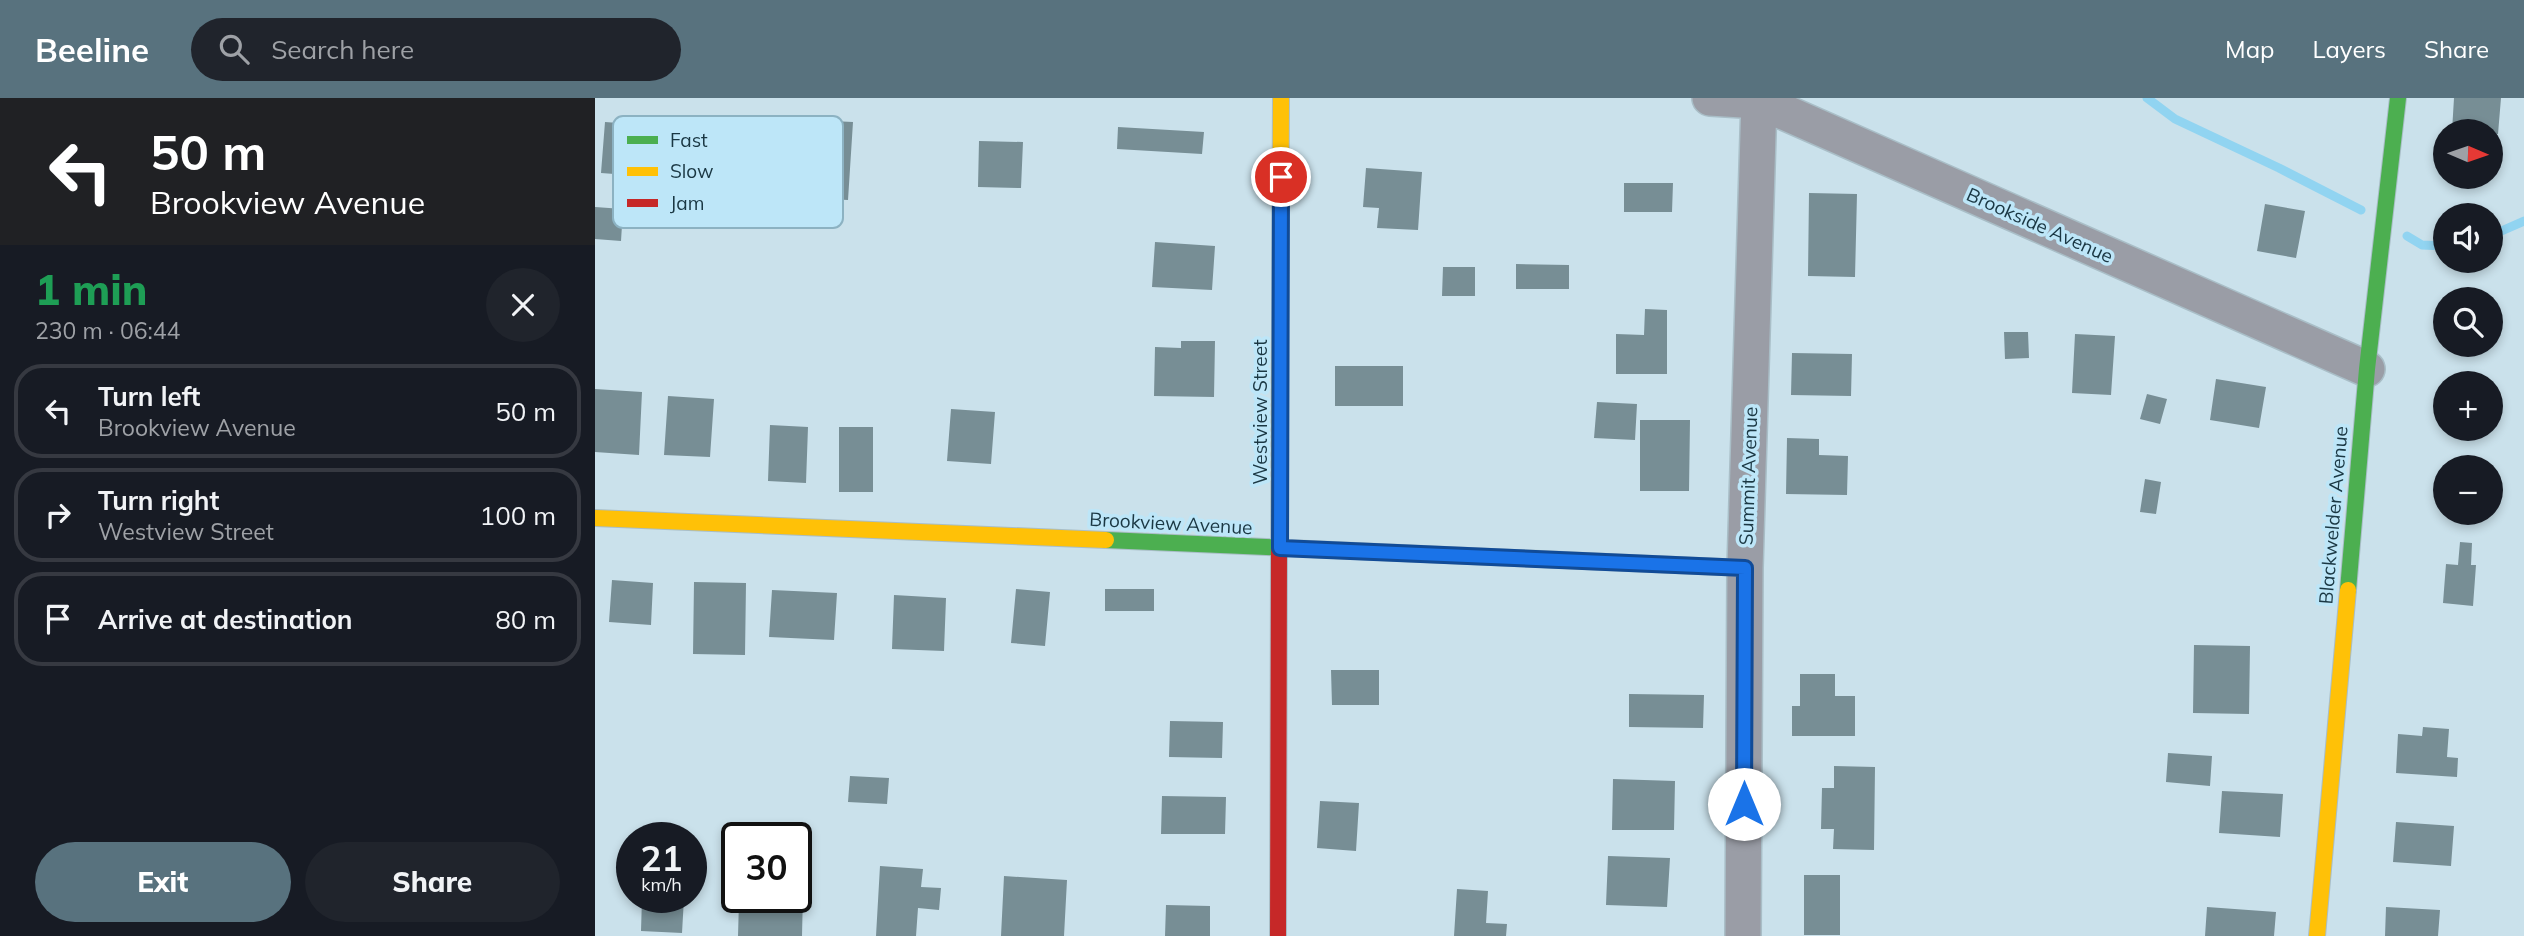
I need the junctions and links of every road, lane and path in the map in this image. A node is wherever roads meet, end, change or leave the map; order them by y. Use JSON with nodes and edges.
{"nodes":[{"id":1,"x":1281,"y":98,"type":"edge"},
{"id":2,"x":1710,"y":98,"type":"edge"},
{"id":3,"x":2399,"y":98,"type":"edge"},
{"id":4,"x":1759,"y":101,"type":"junction"},
{"id":5,"x":2367,"y":369,"type":"junction"},
{"id":6,"x":595,"y":518,"type":"edge"},
{"id":7,"x":1280,"y":548,"type":"junction"},
{"id":8,"x":1745,"y":568,"type":"junction"},
{"id":9,"x":1278,"y":936,"type":"edge"},
{"id":10,"x":1743,"y":936,"type":"edge"},
{"id":11,"x":2317,"y":936,"type":"edge"}],
"edges":[{"from":1,"to":7,"type":"street","name":"Westview Street"},
{"from":2,"to":4,"type":"street","name":"Brookside Avenue"},
{"from":3,"to":5,"type":"street","name":"Blackwelder Avenue"},
{"from":4,"to":5,"type":"street","name":"Brookside Avenue"},
{"from":4,"to":8,"type":"street","name":"Summit Avenue"},
{"from":5,"to":11,"type":"street","name":"Blackwelder Avenue"},
{"from":6,"to":7,"type":"street","name":"Brookview Avenue"},
{"from":7,"to":8,"type":"street","name":"Brookview Avenue"},
{"from":7,"to":9,"type":"street","name":"Westview Street"},
{"from":8,"to":10,"type":"street","name":"Summit Avenue"}]}
